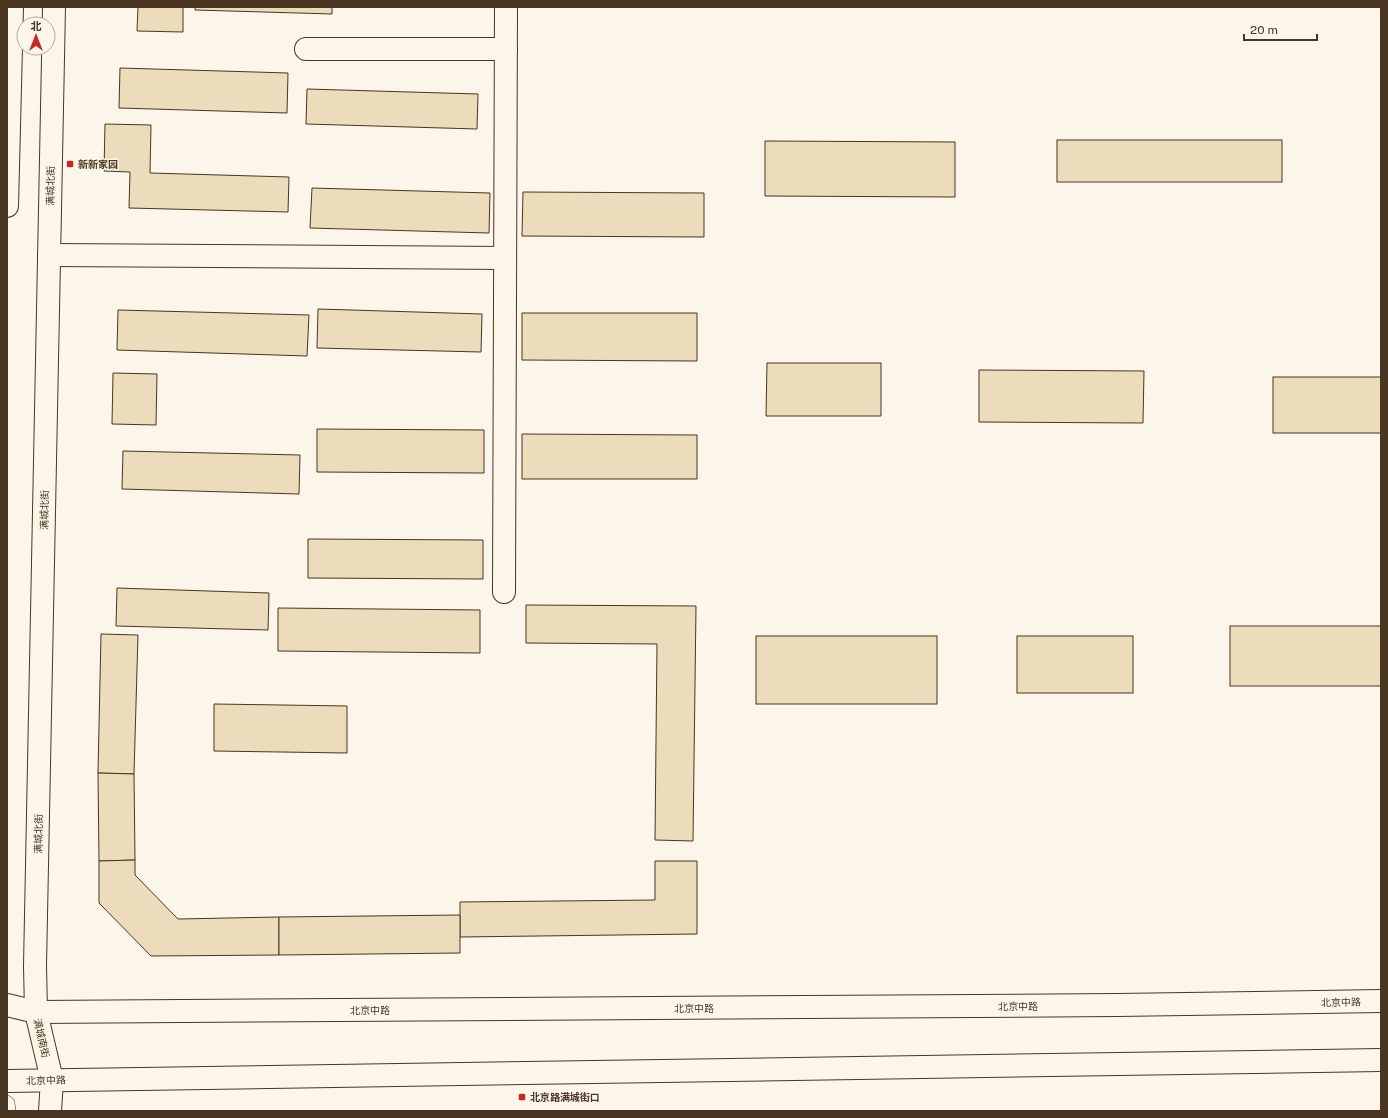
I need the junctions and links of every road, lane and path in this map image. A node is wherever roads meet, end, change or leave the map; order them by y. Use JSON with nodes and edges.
{"nodes":[{"id":1,"x":12,"y":7,"type":"edge"},
{"id":2,"x":54,"y":7,"type":"edge"},
{"id":3,"x":506,"y":7,"type":"edge"},
{"id":4,"x":306,"y":49,"type":"dead end"},
{"id":5,"x":506,"y":49,"type":"junction"},
{"id":6,"x":7,"y":206,"type":"edge"},
{"id":7,"x":49,"y":255,"type":"junction"},
{"id":8,"x":505,"y":258,"type":"junction"},
{"id":9,"x":504,"y":592,"type":"dead end"},
{"id":10,"x":1381,"y":1002,"type":"edge"},
{"id":11,"x":7,"y":1005,"type":"edge"},
{"id":12,"x":36,"y":1012,"type":"junction"},
{"id":13,"x":1381,"y":1060,"type":"edge"},
{"id":14,"x":52,"y":1080,"type":"junction"},
{"id":15,"x":7,"y":1081,"type":"edge"},
{"id":16,"x":7,"y":1102,"type":"edge"},
{"id":17,"x":10,"y":1111,"type":"edge"},
{"id":18,"x":50,"y":1111,"type":"edge"}],
"edges":[{"from":1,"to":6,"type":"main road"},
{"from":2,"to":7,"type":"main road","name":"满城北街"},
{"from":3,"to":5,"type":"main road"},
{"from":4,"to":5,"type":"main road"},
{"from":5,"to":8,"type":"main road"},
{"from":7,"to":8,"type":"main road"},
{"from":7,"to":12,"type":"main road","name":"满城北街"},
{"from":8,"to":9,"type":"main road"},
{"from":10,"to":12,"type":"main road","name":"北京中路"},
{"from":11,"to":12,"type":"main road","name":"北京中路"},
{"from":12,"to":14,"type":"main road","name":"满城南街"},
{"from":13,"to":14,"type":"main road","name":"北京中路"},
{"from":14,"to":15,"type":"main road","name":"北京中路"},
{"from":14,"to":18,"type":"main road","name":"满城南街"},
{"from":16,"to":17,"type":"lane"}]}
